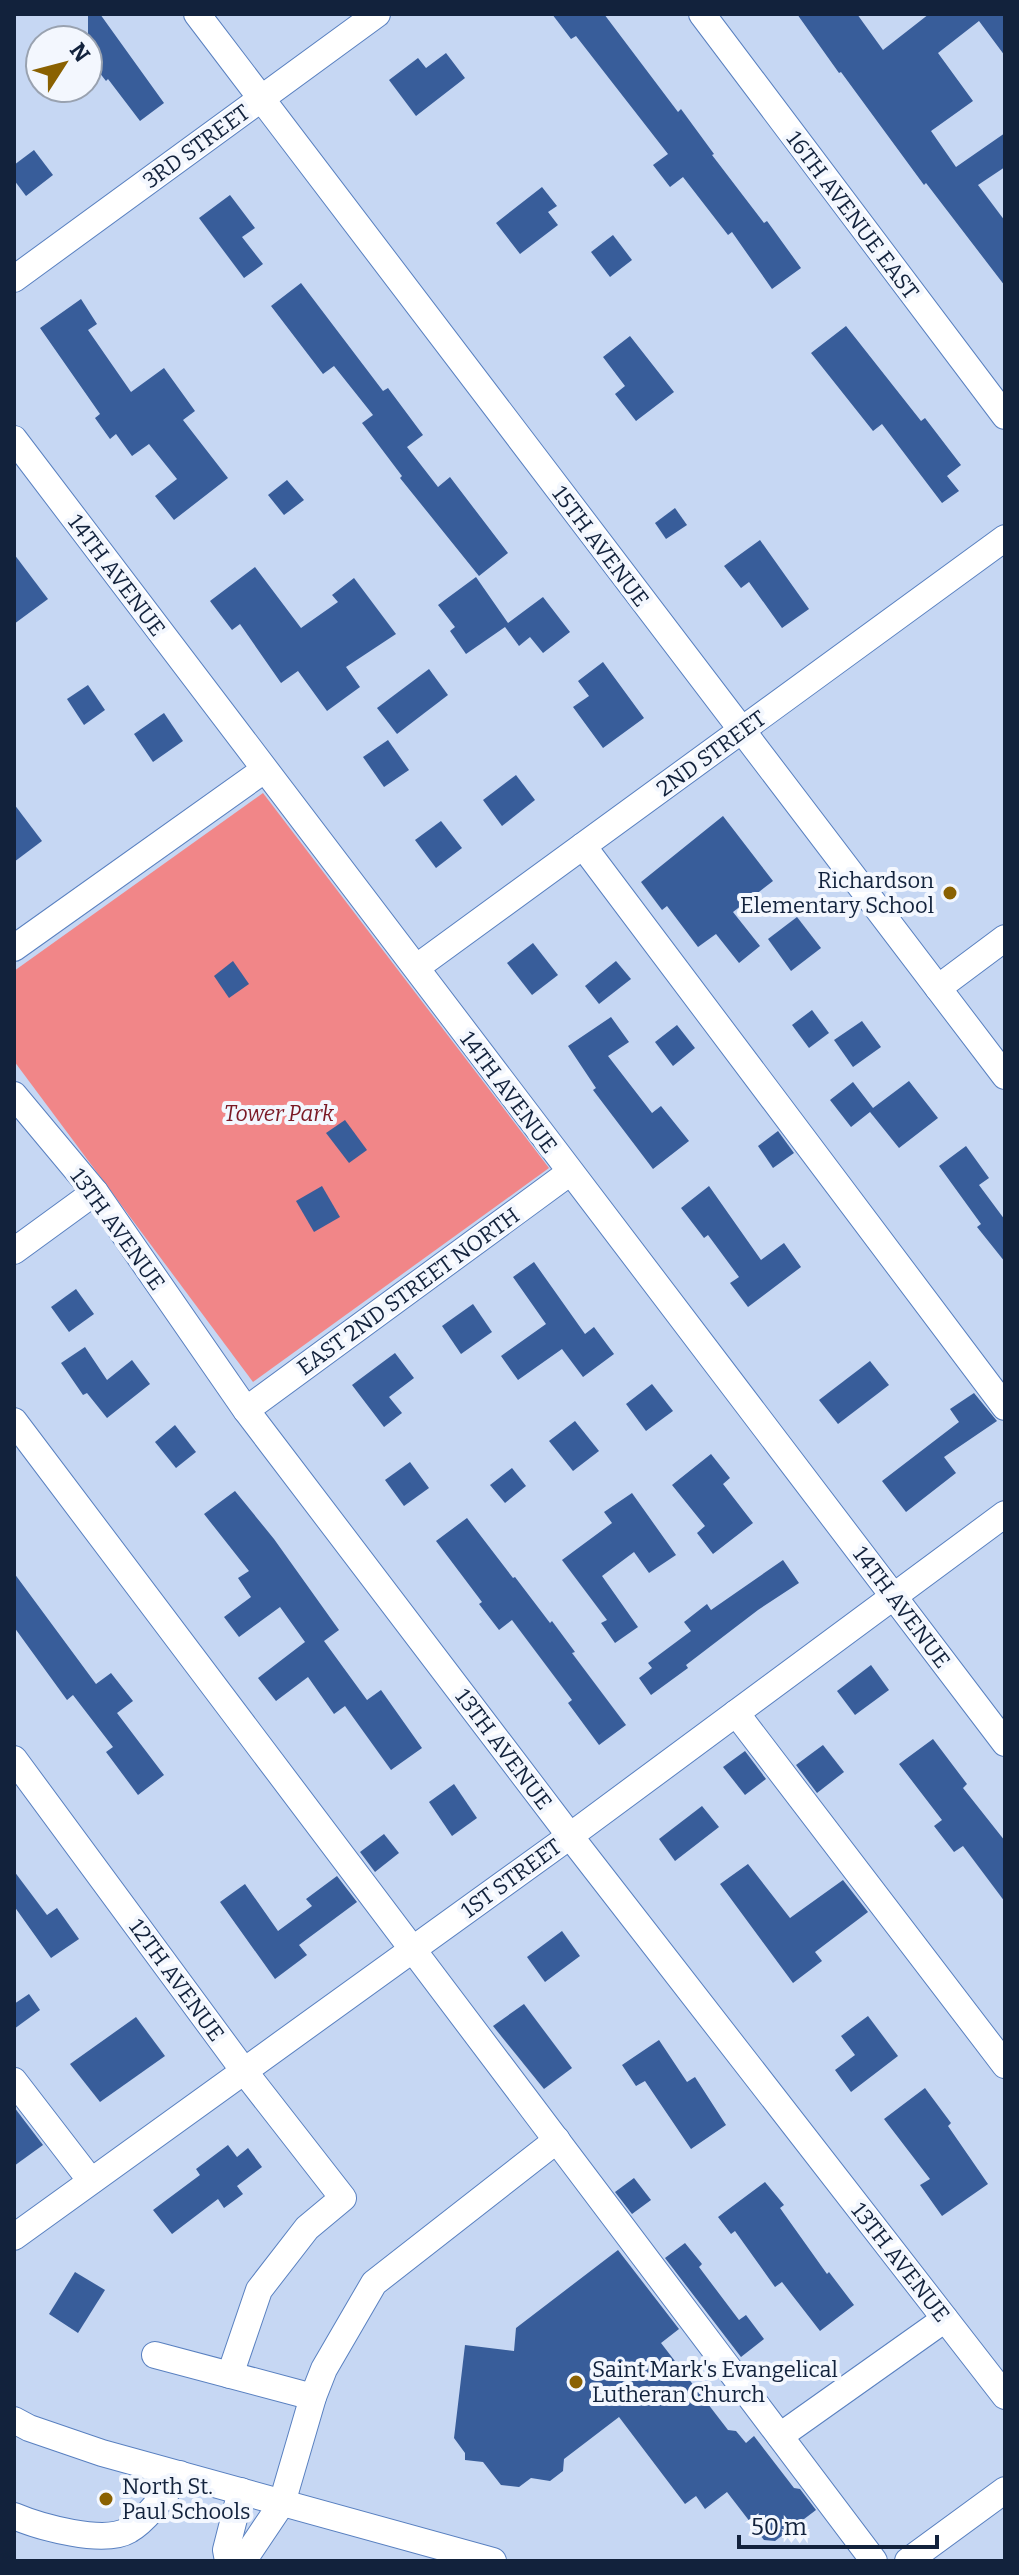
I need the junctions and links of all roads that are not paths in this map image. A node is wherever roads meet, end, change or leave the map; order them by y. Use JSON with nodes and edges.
{"nodes":[{"id":1,"x":197,"y":14,"type":"edge"},
{"id":2,"x":377,"y":14,"type":"edge"},
{"id":3,"x":702,"y":14,"type":"edge"},
{"id":4,"x":261,"y":98,"type":"junction"},
{"id":5,"x":14,"y":279,"type":"edge"},
{"id":6,"x":1005,"y":416,"type":"edge"},
{"id":7,"x":14,"y":439,"type":"edge"},
{"id":8,"x":1005,"y":538,"type":"edge"},
{"id":9,"x":741,"y":731,"type":"junction"},
{"id":10,"x":264,"y":770,"type":"junction"},
{"id":11,"x":583,"y":846,"type":"junction"},
{"id":12,"x":1005,"y":938,"type":"edge"},
{"id":13,"x":14,"y":948,"type":"edge"},
{"id":14,"x":417,"y":967,"type":"junction"},
{"id":15,"x":938,"y":988,"type":"junction"},
{"id":16,"x":1005,"y":1076,"type":"edge"},
{"id":17,"x":14,"y":1095,"type":"edge"},
{"id":18,"x":569,"y":1173,"type":"junction"},
{"id":19,"x":95,"y":1192,"type":"junction"},
{"id":20,"x":14,"y":1251,"type":"edge"},
{"id":21,"x":1005,"y":1407,"type":"edge"},
{"id":22,"x":246,"y":1410,"type":"junction"},
{"id":23,"x":14,"y":1421,"type":"edge"},
{"id":24,"x":1005,"y":1514,"type":"edge"},
{"id":25,"x":893,"y":1596,"type":"junction"},
{"id":26,"x":736,"y":1713,"type":"junction"},
{"id":27,"x":1005,"y":1743,"type":"edge"},
{"id":28,"x":14,"y":1759,"type":"edge"},
{"id":29,"x":570,"y":1836,"type":"junction"},
{"id":30,"x":413,"y":1949,"type":"junction"},
{"id":31,"x":1005,"y":2065,"type":"edge"},
{"id":32,"x":244,"y":2071,"type":"junction"},
{"id":33,"x":14,"y":2081,"type":"edge"},
{"id":34,"x":557,"y":2140,"type":"junction"},
{"id":35,"x":91,"y":2181,"type":"junction"},
{"id":36,"x":14,"y":2237,"type":"edge"},
{"id":37,"x":945,"y":2319,"type":"junction"},
{"id":38,"x":155,"y":2355,"type":"dead end"},
{"id":39,"x":230,"y":2375,"type":"junction"},
{"id":40,"x":1005,"y":2396,"type":"edge"},
{"id":41,"x":313,"y":2397,"type":"junction"},
{"id":42,"x":14,"y":2420,"type":"edge"},
{"id":43,"x":780,"y":2436,"type":"junction"},
{"id":44,"x":180,"y":2474,"type":"junction"},
{"id":45,"x":1005,"y":2490,"type":"edge"},
{"id":46,"x":241,"y":2491,"type":"junction"},
{"id":47,"x":282,"y":2503,"type":"junction"},
{"id":48,"x":14,"y":2516,"type":"edge"},
{"id":49,"x":228,"y":2561,"type":"edge"},
{"id":50,"x":243,"y":2561,"type":"edge"},
{"id":51,"x":493,"y":2561,"type":"edge"},
{"id":52,"x":874,"y":2561,"type":"edge"},
{"id":53,"x":908,"y":2561,"type":"edge"}],
"edges":[{"from":1,"to":4,"type":"street","name":"15TH AVENUE"},
{"from":2,"to":4,"type":"street","name":"3RD STREET"},
{"from":3,"to":6,"type":"street","name":"16TH AVENUE EAST"},
{"from":4,"to":5,"type":"street","name":"3RD STREET"},
{"from":4,"to":9,"type":"street","name":"15TH AVENUE"},
{"from":7,"to":10,"type":"street","name":"14TH AVENUE"},
{"from":8,"to":9,"type":"street","name":"2ND STREET"},
{"from":9,"to":11,"type":"street","name":"2ND STREET"},
{"from":9,"to":15,"type":"street","name":"15TH AVENUE"},
{"from":10,"to":13,"type":"street"},
{"from":10,"to":14,"type":"street","name":"14TH AVENUE"},
{"from":11,"to":14,"type":"street","name":"2ND STREET"},
{"from":11,"to":21,"type":"street"},
{"from":12,"to":15,"type":"street"},
{"from":14,"to":18,"type":"street","name":"14TH AVENUE"},
{"from":15,"to":16,"type":"street","name":"15TH AVENUE"},
{"from":17,"to":19,"type":"street","name":"13TH AVENUE"},
{"from":18,"to":22,"type":"street","name":"EAST 2ND STREET NORTH"},
{"from":18,"to":25,"type":"street","name":"14TH AVENUE"},
{"from":19,"to":20,"type":"street"},
{"from":19,"to":22,"type":"street","name":"13TH AVENUE"},
{"from":22,"to":29,"type":"street","name":"13TH AVENUE"},
{"from":23,"to":30,"type":"street"},
{"from":24,"to":25,"type":"street","name":"1ST STREET"},
{"from":25,"to":26,"type":"street","name":"1ST STREET"},
{"from":25,"to":27,"type":"street","name":"14TH AVENUE"},
{"from":26,"to":29,"type":"street","name":"1ST STREET"},
{"from":26,"to":31,"type":"street"},
{"from":28,"to":32,"type":"street","name":"12TH AVENUE"},
{"from":29,"to":30,"type":"street","name":"1ST STREET"},
{"from":29,"to":37,"type":"street","name":"13TH AVENUE"},
{"from":30,"to":32,"type":"street","name":"1ST STREET"},
{"from":30,"to":34,"type":"street"},
{"from":32,"to":35,"type":"street","name":"1ST STREET"},
{"from":32,"to":39,"type":"street","name":"12TH AVENUE"},
{"from":33,"to":35,"type":"street"},
{"from":34,"to":41,"type":"street"},
{"from":34,"to":43,"type":"street"},
{"from":35,"to":36,"type":"street","name":"1ST STREET"},
{"from":37,"to":40,"type":"street","name":"13TH AVENUE"},
{"from":37,"to":43,"type":"street"},
{"from":38,"to":39,"type":"street"},
{"from":39,"to":41,"type":"street"},
{"from":41,"to":47,"type":"street"},
{"from":42,"to":44,"type":"street"},
{"from":43,"to":52,"type":"street"},
{"from":44,"to":46,"type":"street"},
{"from":44,"to":48,"type":"street"},
{"from":45,"to":53,"type":"street"},
{"from":46,"to":47,"type":"street"},
{"from":46,"to":49,"type":"street"},
{"from":47,"to":50,"type":"street"},
{"from":47,"to":51,"type":"street"}]}
